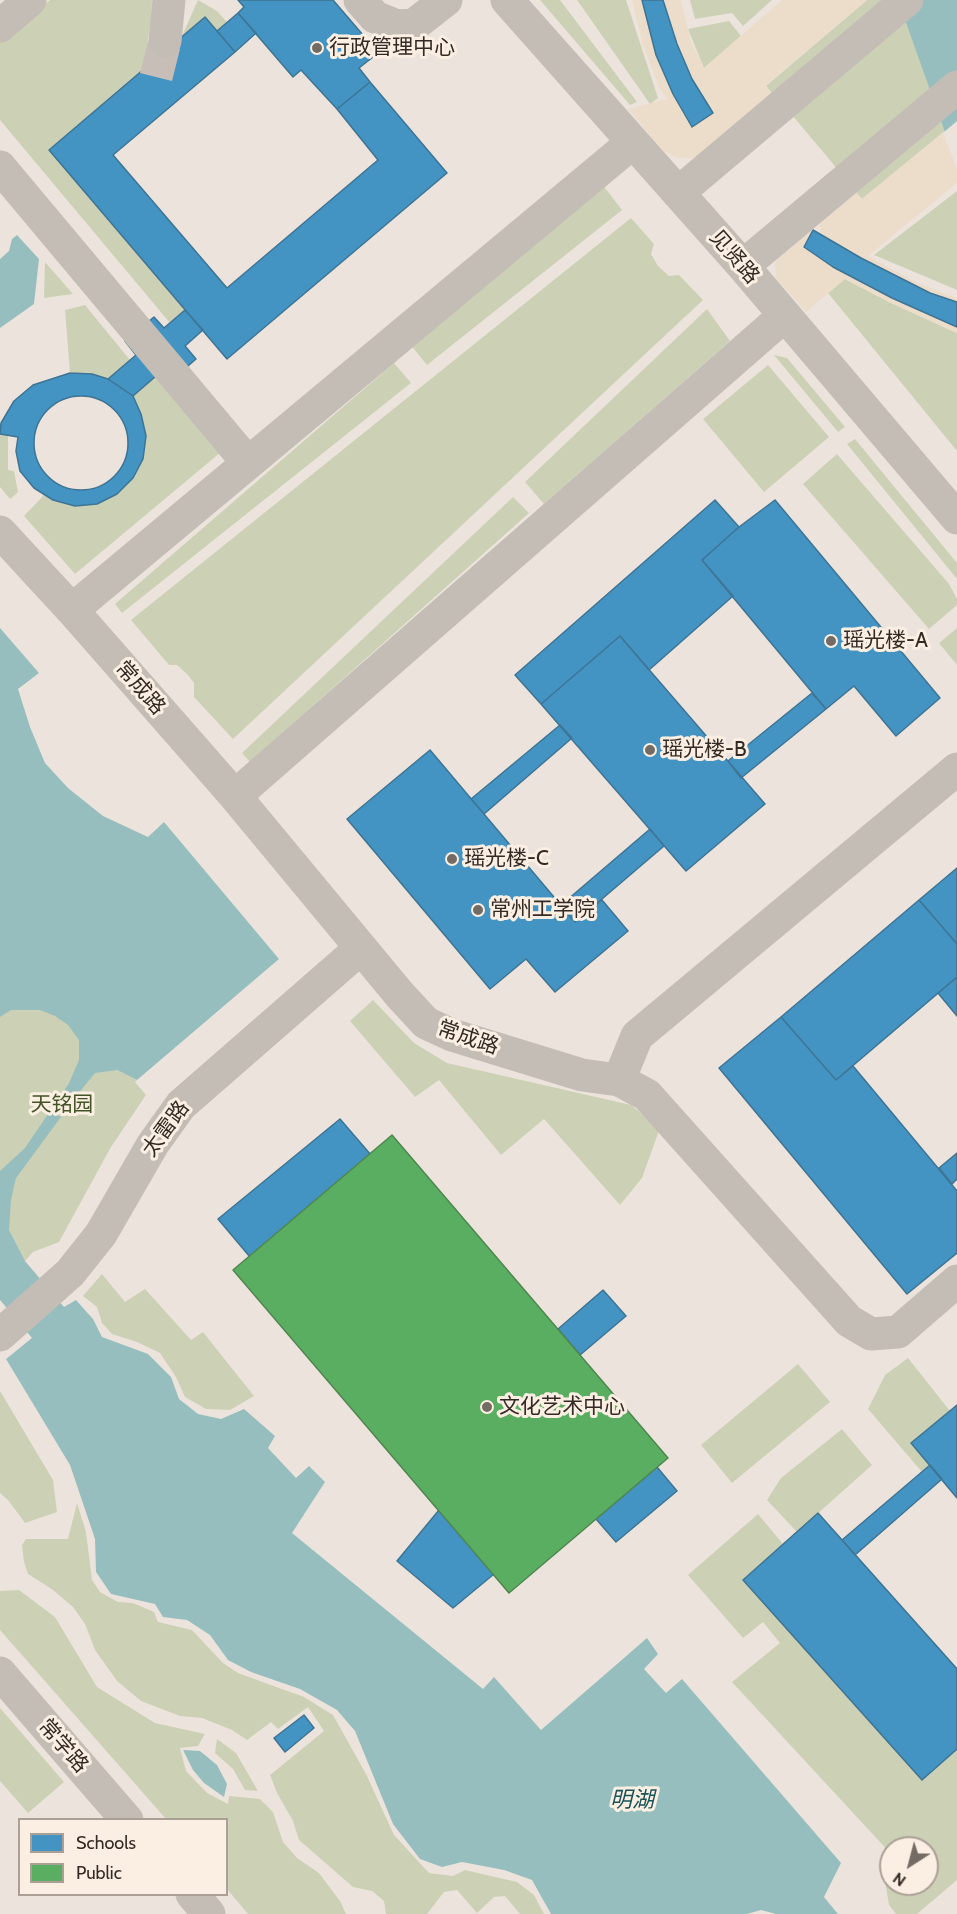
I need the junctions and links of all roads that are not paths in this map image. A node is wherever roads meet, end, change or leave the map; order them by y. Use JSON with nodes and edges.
{"nodes":[{"id":1,"x":30,"y":0,"type":"edge"},
{"id":2,"x":169,"y":0,"type":"edge"},
{"id":3,"x":360,"y":0,"type":"edge"},
{"id":4,"x":446,"y":0,"type":"edge"},
{"id":5,"x":507,"y":0,"type":"edge"},
{"id":6,"x":904,"y":2,"type":"edge"},
{"id":7,"x":0,"y":26,"type":"edge"},
{"id":8,"x":165,"y":41,"type":"tunnel mouth"},
{"id":9,"x":947,"y":95,"type":"edge"},
{"id":10,"x":632,"y":143,"type":"junction"},
{"id":11,"x":0,"y":167,"type":"edge"},
{"id":12,"x":678,"y":193,"type":"junction"},
{"id":13,"x":743,"y":266,"type":"junction"},
{"id":14,"x":784,"y":315,"type":"junction"},
{"id":15,"x":248,"y":463,"type":"junction"},
{"id":16,"x":957,"y":518,"type":"edge"},
{"id":17,"x":0,"y":532,"type":"edge"},
{"id":18,"x":72,"y":610,"type":"junction"},
{"id":19,"x":957,"y":769,"type":"edge"},
{"id":20,"x":235,"y":796,"type":"junction"},
{"id":21,"x":361,"y":948,"type":"junction"},
{"id":22,"x":619,"y":1080,"type":"junction"},
{"id":23,"x":957,"y":1281,"type":"edge"},
{"id":24,"x":0,"y":1335,"type":"edge"},
{"id":25,"x":0,"y":1673,"type":"edge"},
{"id":26,"x":125,"y":1818,"type":"edge"},
{"id":27,"x":194,"y":1896,"type":"edge"},
{"id":28,"x":209,"y":1914,"type":"edge"}],
"edges":[{"from":1,"to":7,"type":"lane"},
{"from":2,"to":8,"type":"lane"},
{"from":3,"to":4,"type":"lane"},
{"from":5,"to":10,"type":"lane","name":"见贤路"},
{"from":6,"to":12,"type":"lane"},
{"from":9,"to":13,"type":"lane"},
{"from":10,"to":12,"type":"lane","name":"见贤路"},
{"from":10,"to":15,"type":"lane"},
{"from":11,"to":15,"type":"lane"},
{"from":12,"to":13,"type":"lane","name":"见贤路"},
{"from":13,"to":14,"type":"lane","name":"见贤路"},
{"from":14,"to":16,"type":"lane","name":"见贤路"},
{"from":14,"to":20,"type":"lane"},
{"from":15,"to":18,"type":"lane"},
{"from":17,"to":18,"type":"lane","name":"常成路"},
{"from":18,"to":20,"type":"lane","name":"常成路"},
{"from":19,"to":22,"type":"lane"},
{"from":20,"to":21,"type":"lane","name":"常成路"},
{"from":21,"to":22,"type":"lane","name":"常成路"},
{"from":21,"to":24,"type":"lane","name":"太雷路"},
{"from":22,"to":23,"type":"lane","name":"常成路"},
{"from":25,"to":26,"type":"lane","name":"常学路"},
{"from":27,"to":28,"type":"lane"}]}
